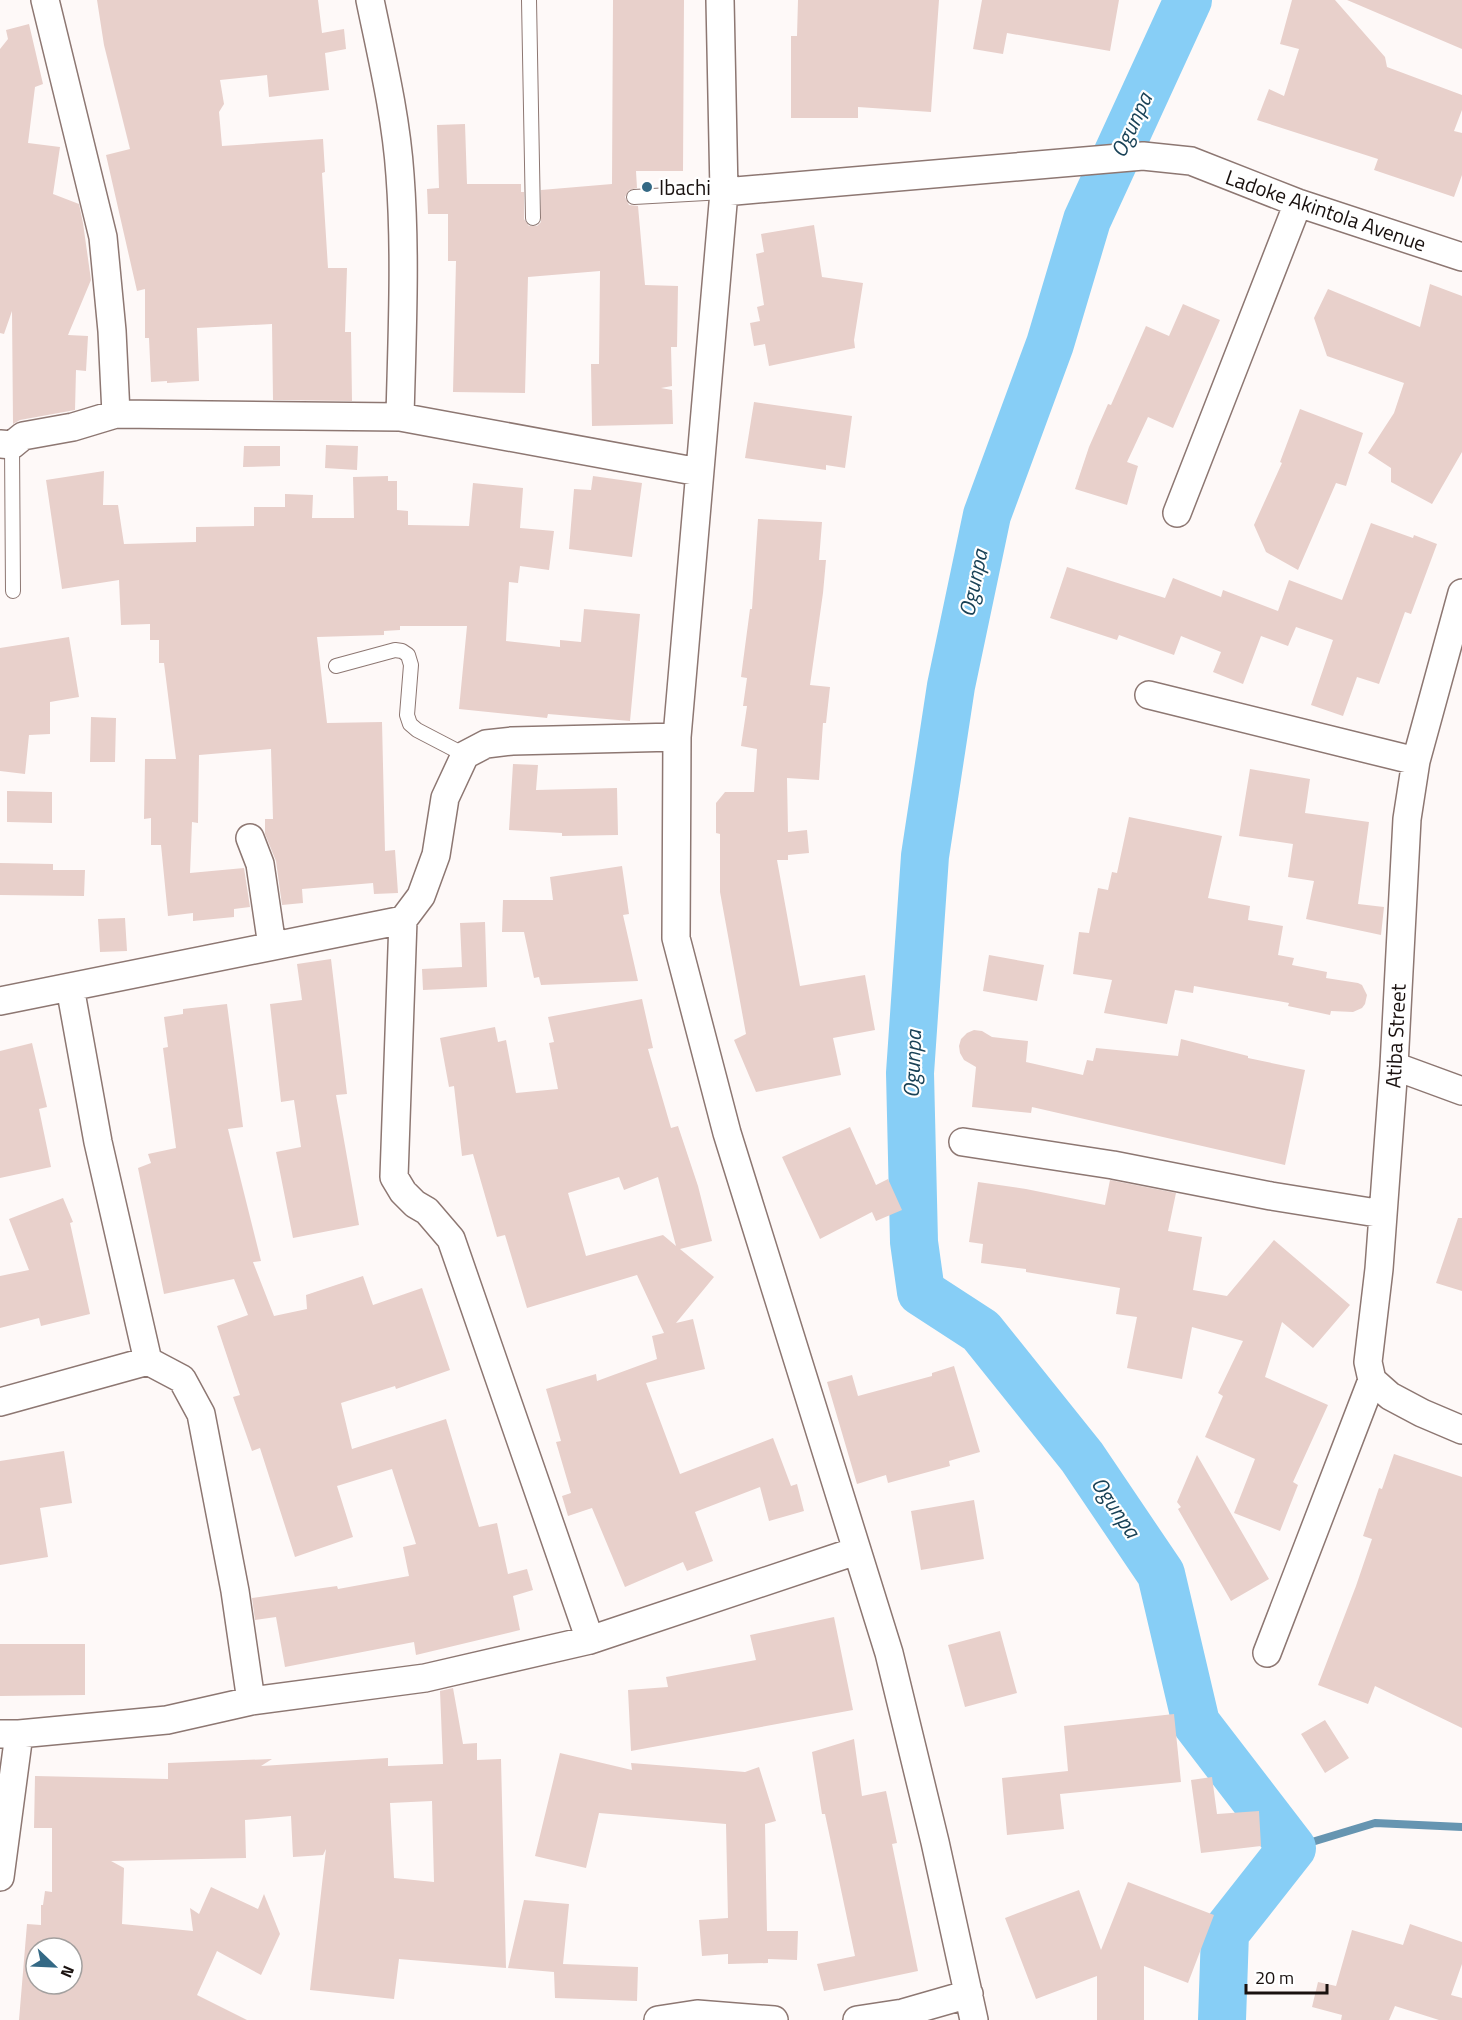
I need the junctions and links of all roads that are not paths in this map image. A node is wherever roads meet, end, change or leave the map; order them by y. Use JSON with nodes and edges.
{"nodes":[{"id":1,"x":45,"y":0,"type":"edge"},
{"id":2,"x":370,"y":0,"type":"edge"},
{"id":3,"x":529,"y":0,"type":"edge"},
{"id":4,"x":720,"y":0,"type":"edge"},
{"id":5,"x":724,"y":192,"type":"junction"},
{"id":6,"x":634,"y":197,"type":"dead end"},
{"id":7,"x":1298,"y":203,"type":"junction"},
{"id":8,"x":533,"y":218,"type":"dead end"},
{"id":9,"x":1462,"y":257,"type":"edge"},
{"id":10,"x":116,"y":414,"type":"junction"},
{"id":11,"x":400,"y":417,"type":"junction"},
{"id":12,"x":6,"y":444,"type":"edge"},
{"id":13,"x":699,"y":472,"type":"junction"},
{"id":14,"x":1177,"y":513,"type":"dead end"},
{"id":15,"x":14,"y":591,"type":"dead end"},
{"id":16,"x":1462,"y":593,"type":"edge"},
{"id":17,"x":336,"y":666,"type":"dead end"},
{"id":18,"x":1149,"y":695,"type":"dead end"},
{"id":19,"x":677,"y":737,"type":"junction"},
{"id":20,"x":465,"y":755,"type":"junction"},
{"id":21,"x":1416,"y":761,"type":"junction"},
{"id":22,"x":250,"y":838,"type":"dead end"},
{"id":23,"x":403,"y":920,"type":"junction"},
{"id":24,"x":272,"y":946,"type":"junction"},
{"id":25,"x":70,"y":987,"type":"junction"},
{"id":26,"x":0,"y":1001,"type":"edge"},
{"id":27,"x":1394,"y":1066,"type":"junction"},
{"id":28,"x":1462,"y":1091,"type":"edge"},
{"id":29,"x":963,"y":1142,"type":"dead end"},
{"id":30,"x":1383,"y":1214,"type":"junction"},
{"id":31,"x":148,"y":1361,"type":"junction"},
{"id":32,"x":1372,"y":1380,"type":"junction"},
{"id":33,"x":0,"y":1402,"type":"edge"},
{"id":34,"x":1462,"y":1430,"type":"edge"},
{"id":35,"x":856,"y":1551,"type":"junction"},
{"id":36,"x":590,"y":1640,"type":"junction"},
{"id":37,"x":1267,"y":1653,"type":"dead end"},
{"id":38,"x":251,"y":1701,"type":"junction"},
{"id":39,"x":10,"y":1734,"type":"edge"},
{"id":40,"x":0,"y":1877,"type":"edge"},
{"id":41,"x":972,"y":2007,"type":"edge"},
{"id":42,"x":697,"y":2017,"type":"edge"},
{"id":43,"x":658,"y":2020,"type":"edge"},
{"id":44,"x":774,"y":2020,"type":"edge"},
{"id":45,"x":857,"y":2020,"type":"edge"}],
"edges":[{"from":1,"to":10,"type":"street"},
{"from":2,"to":11,"type":"street"},
{"from":3,"to":8,"type":"lane"},
{"from":4,"to":5,"type":"street"},
{"from":5,"to":6,"type":"lane"},
{"from":5,"to":7,"type":"street","name":"Ladoke Akintola Avenue"},
{"from":5,"to":13,"type":"street"},
{"from":7,"to":9,"type":"street","name":"Ladoke Akintola Avenue"},
{"from":7,"to":14,"type":"street"},
{"from":10,"to":11,"type":"street"},
{"from":10,"to":12,"type":"street"},
{"from":11,"to":13,"type":"street"},
{"from":12,"to":15,"type":"lane"},
{"from":13,"to":19,"type":"street"},
{"from":16,"to":21,"type":"street","name":"Atiba Street"},
{"from":17,"to":20,"type":"lane"},
{"from":18,"to":21,"type":"street"},
{"from":19,"to":20,"type":"street"},
{"from":19,"to":35,"type":"street"},
{"from":20,"to":23,"type":"street"},
{"from":21,"to":27,"type":"street","name":"Atiba Street"},
{"from":22,"to":24,"type":"street"},
{"from":23,"to":24,"type":"street"},
{"from":23,"to":36,"type":"street"},
{"from":24,"to":25,"type":"street"},
{"from":25,"to":26,"type":"street"},
{"from":25,"to":31,"type":"street"},
{"from":27,"to":28,"type":"street"},
{"from":27,"to":30,"type":"street","name":"Atiba Street"},
{"from":29,"to":30,"type":"street"},
{"from":30,"to":32,"type":"street","name":"Atiba Street"},
{"from":31,"to":33,"type":"street"},
{"from":31,"to":38,"type":"street"},
{"from":32,"to":34,"type":"street"},
{"from":32,"to":37,"type":"street"},
{"from":35,"to":36,"type":"street"},
{"from":35,"to":41,"type":"street"},
{"from":36,"to":38,"type":"street"},
{"from":38,"to":39,"type":"street"},
{"from":39,"to":40,"type":"street"},
{"from":41,"to":45,"type":"street"},
{"from":42,"to":43,"type":"street"},
{"from":42,"to":44,"type":"street"}]}
